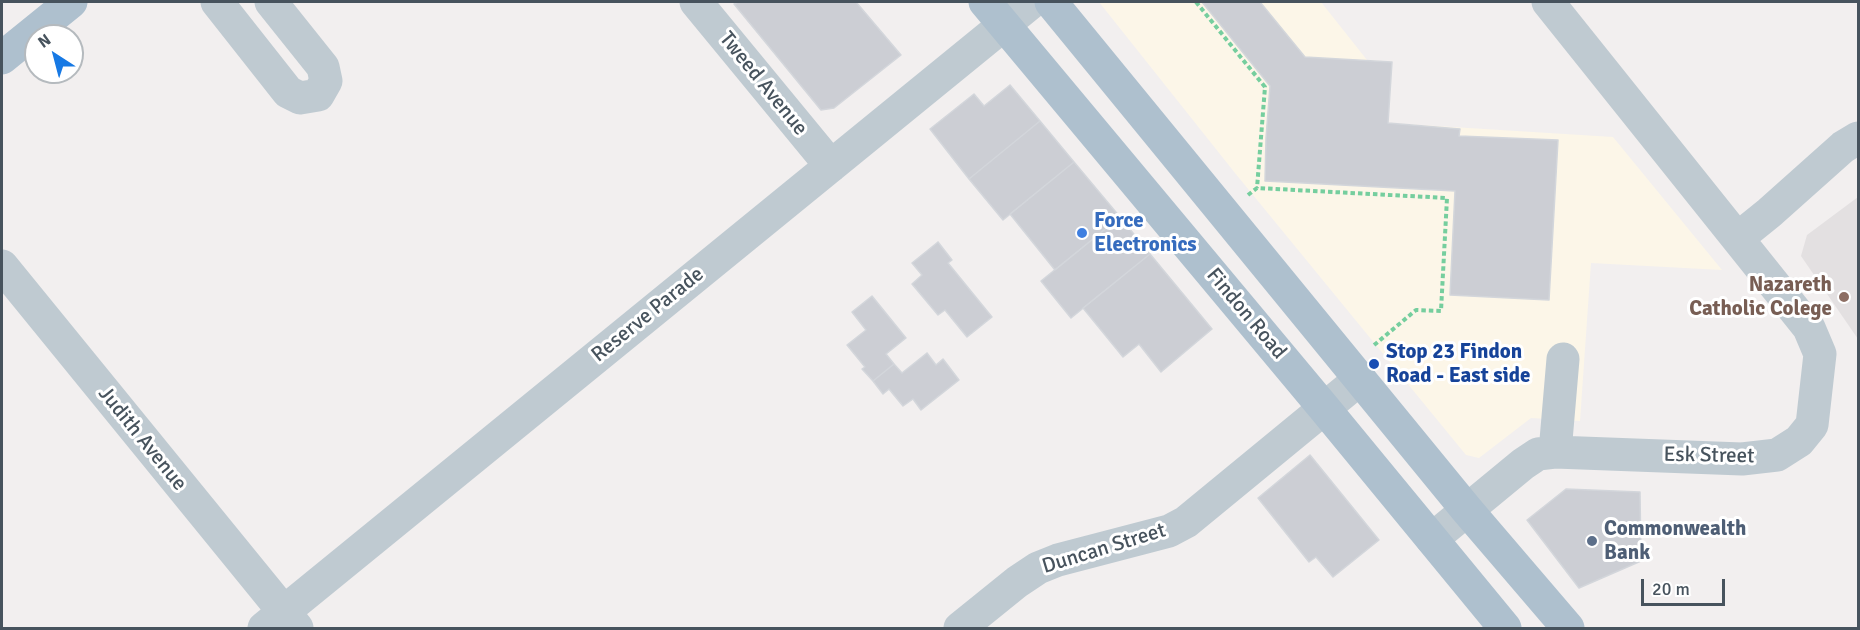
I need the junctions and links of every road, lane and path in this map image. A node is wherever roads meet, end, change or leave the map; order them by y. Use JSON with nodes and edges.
{"nodes":[{"id":1,"x":71,"y":2,"type":"edge"},
{"id":2,"x":217,"y":2,"type":"edge"},
{"id":3,"x":271,"y":2,"type":"edge"},
{"id":4,"x":696,"y":2,"type":"edge"},
{"id":5,"x":1032,"y":2,"type":"edge"},
{"id":6,"x":1051,"y":2,"type":"edge"},
{"id":7,"x":1196,"y":2,"type":"edge"},
{"id":8,"x":1562,"y":6,"type":"edge"},
{"id":9,"x":994,"y":13,"type":"edge"},
{"id":10,"x":2,"y":58,"type":"edge"},
{"id":11,"x":1858,"y":138,"type":"edge"},
{"id":12,"x":831,"y":166,"type":"junction"},
{"id":13,"x":1738,"y":238,"type":"junction"},
{"id":14,"x":2,"y":266,"type":"edge"},
{"id":15,"x":1563,"y":359,"type":"dead end"},
{"id":16,"x":1364,"y":364,"type":"junction"},
{"id":17,"x":1324,"y":408,"type":"junction"},
{"id":18,"x":1555,"y":452,"type":"junction"},
{"id":19,"x":1467,"y":510,"type":"junction"},
{"id":20,"x":1432,"y":539,"type":"junction"},
{"id":21,"x":281,"y":623,"type":"edge"},
{"id":22,"x":960,"y":628,"type":"edge"},
{"id":23,"x":1505,"y":628,"type":"edge"},
{"id":24,"x":1568,"y":628,"type":"edge"}],
"edges":[{"from":1,"to":10,"type":"main road"},
{"from":2,"to":3,"type":"street"},
{"from":4,"to":12,"type":"street","name":"Tweed Avenue"},
{"from":5,"to":9,"type":"street","name":"Reserve Parade"},
{"from":6,"to":16,"type":"main road"},
{"from":7,"to":16,"type":"path"},
{"from":8,"to":13,"type":"street","name":"Esk Street"},
{"from":9,"to":12,"type":"street","name":"Reserve Parade"},
{"from":9,"to":17,"type":"main road","name":"Findon Road"},
{"from":11,"to":13,"type":"street"},
{"from":12,"to":21,"type":"street","name":"Reserve Parade"},
{"from":13,"to":18,"type":"street","name":"Esk Street"},
{"from":14,"to":21,"type":"street","name":"Judith Avenue"},
{"from":15,"to":18,"type":"street"},
{"from":16,"to":17,"type":"street","name":"Duncan Street"},
{"from":16,"to":19,"type":"main road"},
{"from":17,"to":20,"type":"main road","name":"Findon Road"},
{"from":17,"to":22,"type":"street","name":"Duncan Street"},
{"from":18,"to":19,"type":"street","name":"Esk Street"},
{"from":19,"to":20,"type":"street","name":"Esk Street"},
{"from":19,"to":24,"type":"main road"},
{"from":20,"to":23,"type":"main road","name":"Findon Road"}]}
